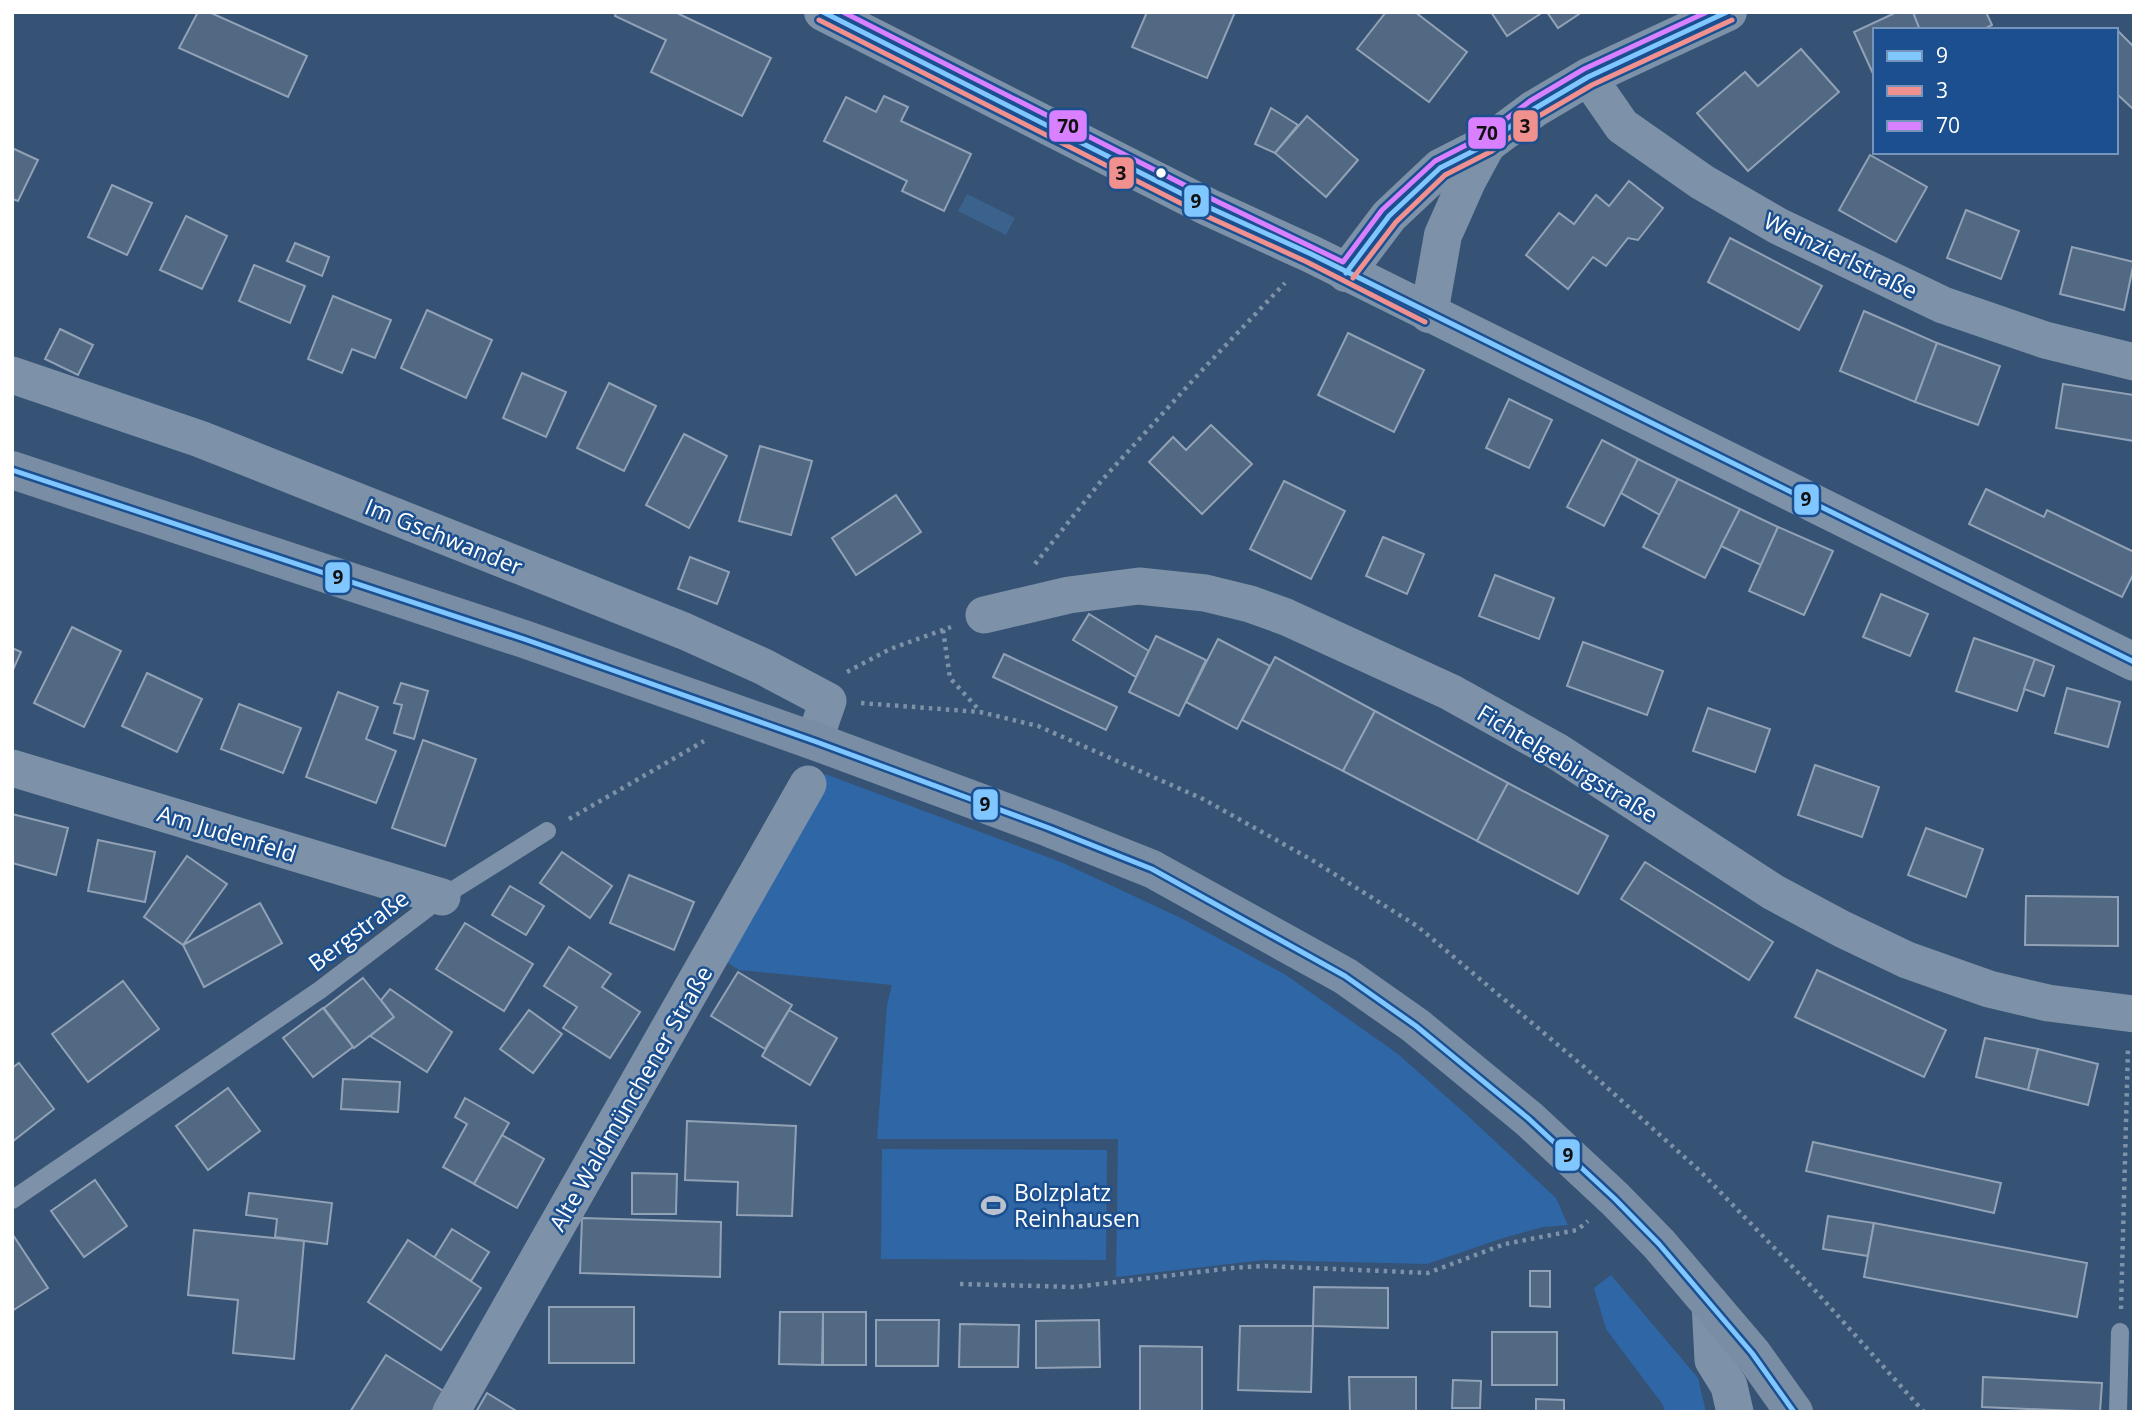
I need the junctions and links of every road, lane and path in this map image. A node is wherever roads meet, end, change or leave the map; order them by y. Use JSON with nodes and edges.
{"nodes":[{"id":1,"x":823,"y":12,"type":"edge"},
{"id":2,"x":1728,"y":12,"type":"edge"},
{"id":3,"x":1588,"y":77,"type":"junction"},
{"id":4,"x":1487,"y":144,"type":"junction"},
{"id":5,"x":1346,"y":273,"type":"junction"},
{"id":6,"x":1262,"y":309,"type":"dead end"},
{"id":7,"x":1429,"y":314,"type":"junction"},
{"id":8,"x":2134,"y":362,"type":"edge"},
{"id":9,"x":12,"y":375,"type":"edge"},
{"id":10,"x":12,"y":470,"type":"edge"},
{"id":11,"x":1048,"y":547,"type":"dead end"},
{"id":12,"x":984,"y":615,"type":"joint"},
{"id":13,"x":943,"y":630,"type":"junction"},
{"id":14,"x":2134,"y":662,"type":"edge"},
{"id":15,"x":848,"y":670,"type":"dead end"},
{"id":16,"x":980,"y":712,"type":"dead end"},
{"id":17,"x":744,"y":717,"type":"junction"},
{"id":18,"x":814,"y":741,"type":"junction"},
{"id":19,"x":12,"y":768,"type":"edge"},
{"id":20,"x":808,"y":784,"type":"dead end"},
{"id":21,"x":547,"y":831,"type":"joint"},
{"id":22,"x":442,"y":897,"type":"junction"},
{"id":23,"x":2133,"y":1014,"type":"edge"},
{"id":24,"x":1615,"y":1199,"type":"junction"},
{"id":25,"x":12,"y":1200,"type":"edge"},
{"id":26,"x":960,"y":1284,"type":"dead end"},
{"id":27,"x":1710,"y":1303,"type":"junction"},
{"id":28,"x":2120,"y":1332,"type":"joint"},
{"id":29,"x":451,"y":1412,"type":"edge"},
{"id":30,"x":1735,"y":1412,"type":"edge"},
{"id":31,"x":1794,"y":1412,"type":"edge"},
{"id":32,"x":2118,"y":1412,"type":"edge"}],
"edges":[{"from":1,"to":5,"type":"street"},
{"from":2,"to":3,"type":"street"},
{"from":3,"to":4,"type":"street"},
{"from":3,"to":8,"type":"street","name":"Weinzierlstraße"},
{"from":4,"to":5,"type":"street"},
{"from":4,"to":7,"type":"street"},
{"from":5,"to":7,"type":"street"},
{"from":6,"to":11,"type":"path"},
{"from":7,"to":14,"type":"street"},
{"from":9,"to":18,"type":"street","name":"Im Gschwander"},
{"from":10,"to":17,"type":"main road"},
{"from":12,"to":13,"type":"path"},
{"from":12,"to":23,"type":"street","name":"Fichtelgebirgstraße"},
{"from":13,"to":15,"type":"path"},
{"from":13,"to":16,"type":"path"},
{"from":17,"to":18,"type":"main road"},
{"from":17,"to":21,"type":"path"},
{"from":18,"to":24,"type":"main road"},
{"from":19,"to":22,"type":"street","name":"Am Judenfeld"},
{"from":20,"to":29,"type":"street","name":"Alte Waldmünchener Straße"},
{"from":21,"to":22,"type":"lane","name":"Bergstraße"},
{"from":22,"to":25,"type":"lane","name":"Bergstraße"},
{"from":23,"to":28,"type":"path"},
{"from":24,"to":26,"type":"path"},
{"from":24,"to":27,"type":"main road"},
{"from":27,"to":30,"type":"street"},
{"from":27,"to":31,"type":"main road"},
{"from":28,"to":32,"type":"lane"}]}
